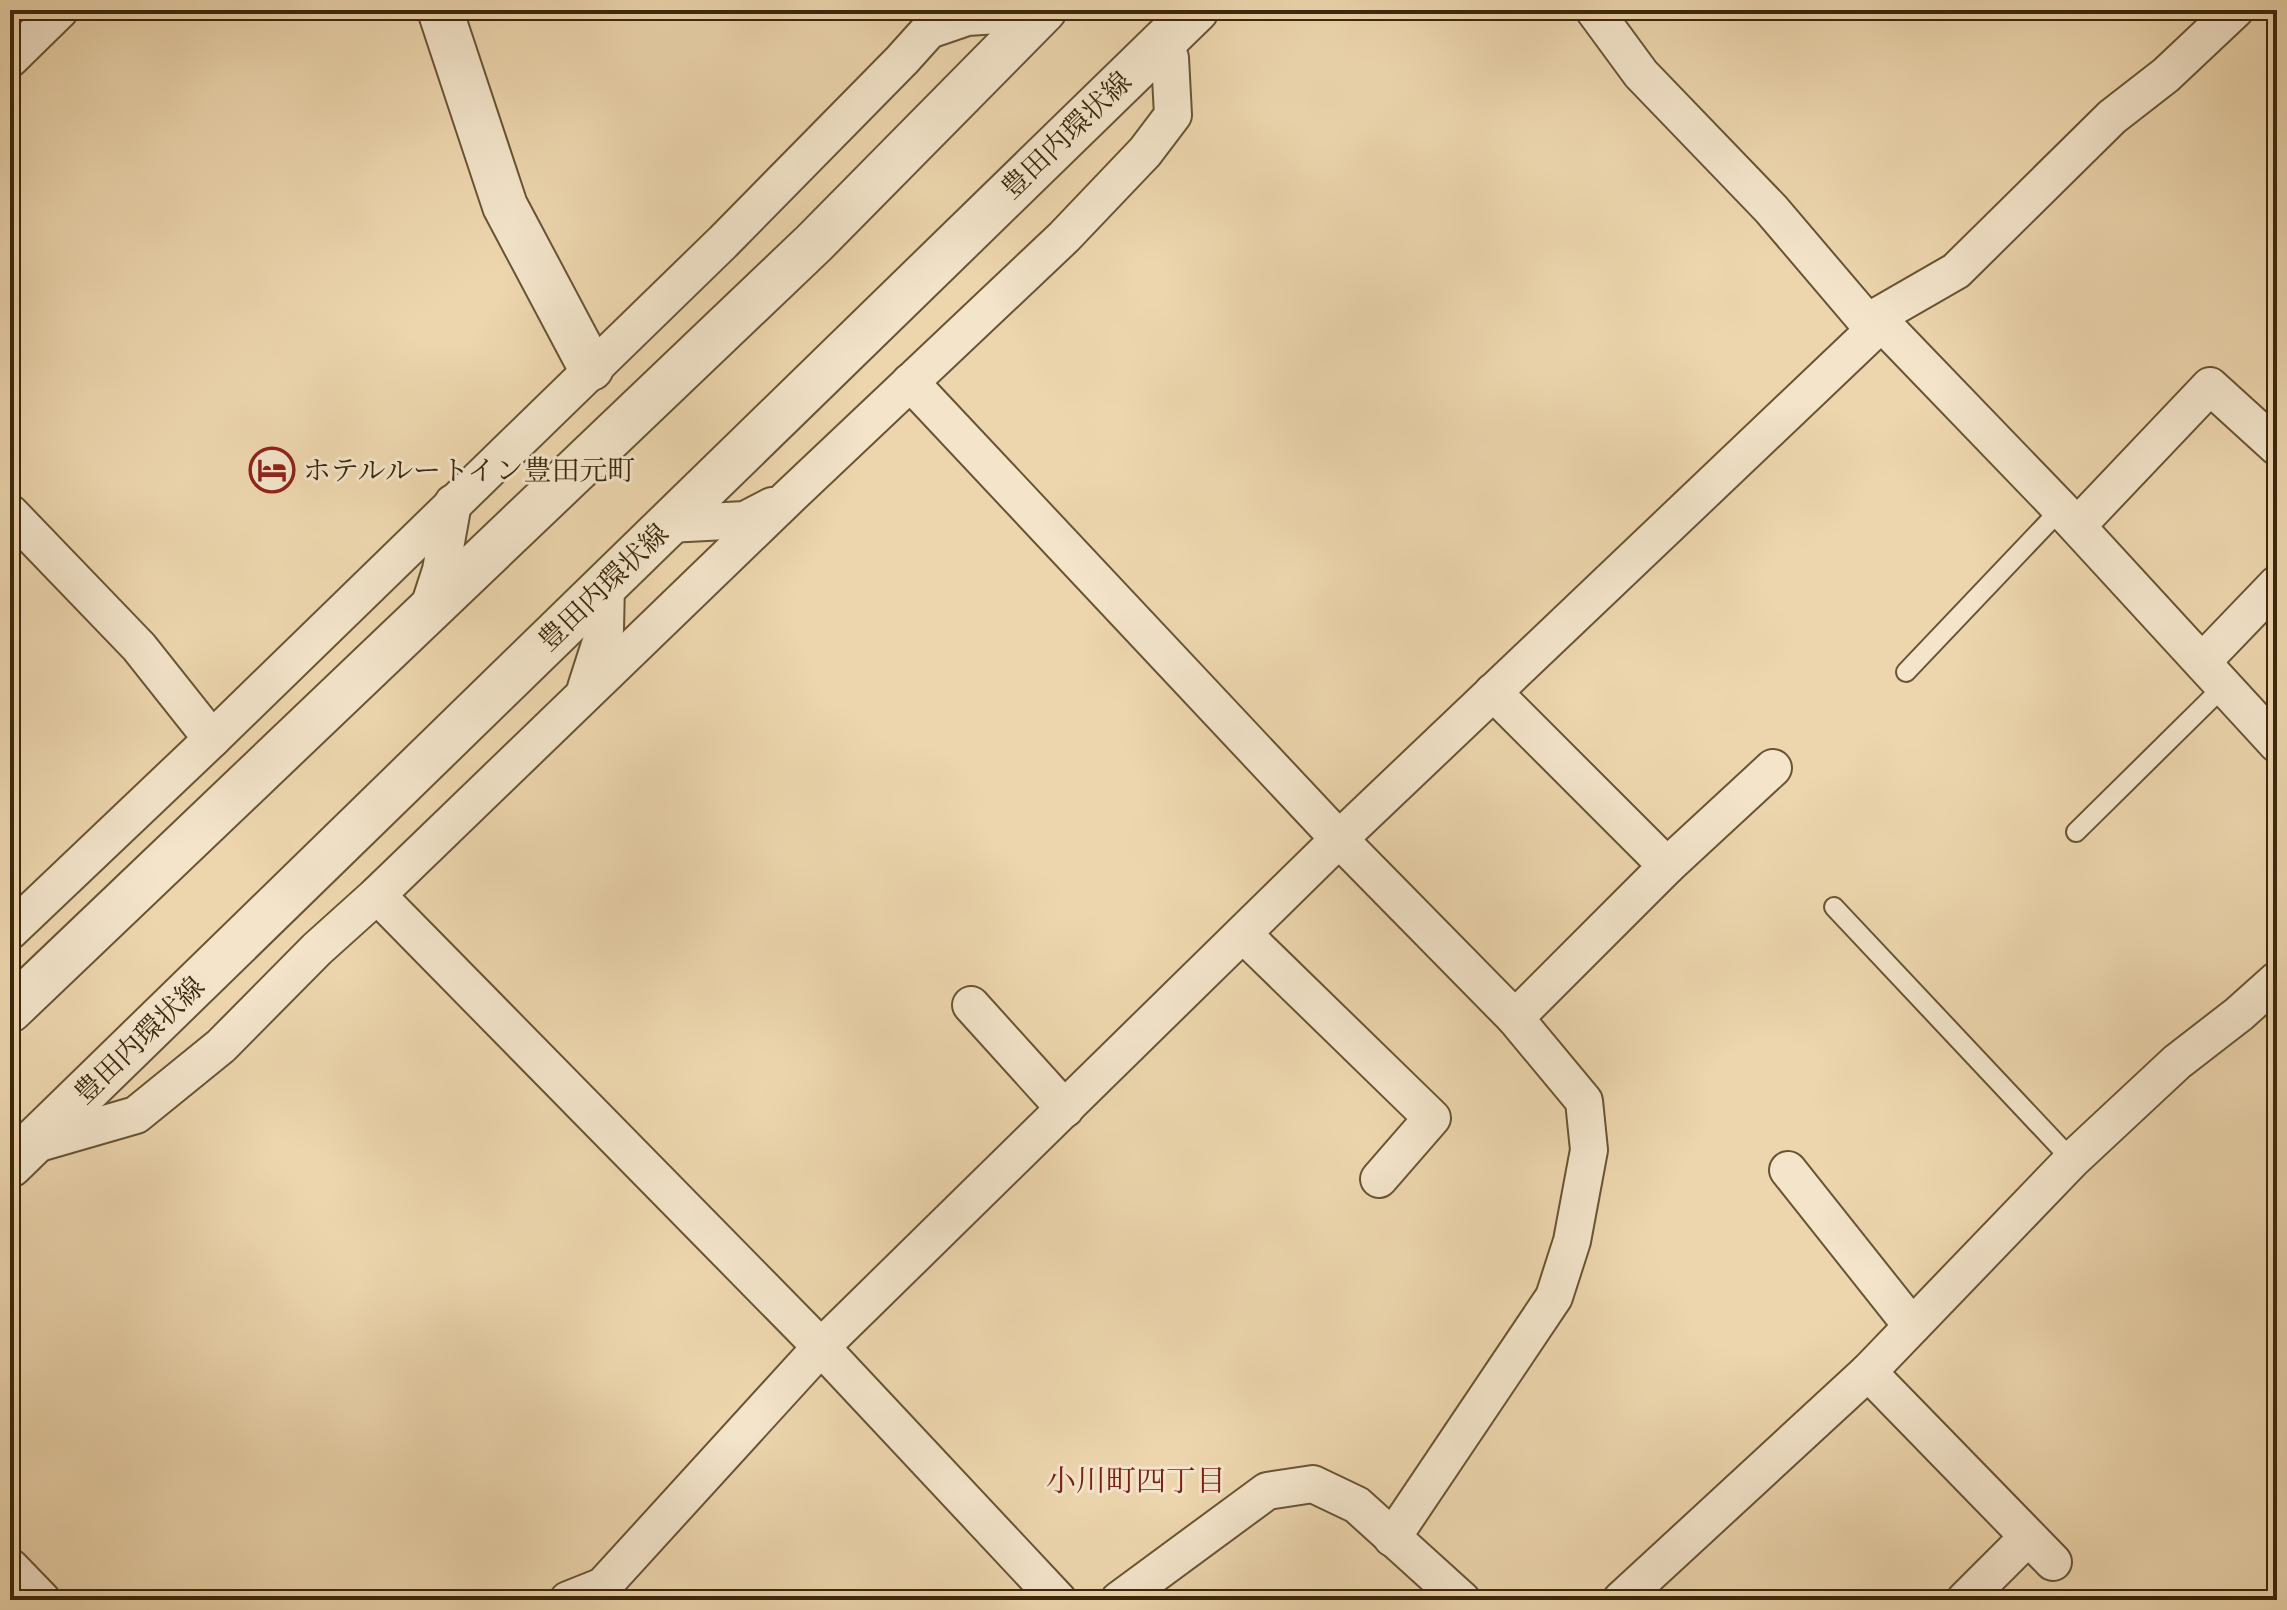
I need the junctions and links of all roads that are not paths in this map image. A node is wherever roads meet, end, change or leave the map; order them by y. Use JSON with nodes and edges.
{"nodes":[{"id":1,"x":60,"y":10,"type":"edge"},
{"id":2,"x":440,"y":10,"type":"edge"},
{"id":3,"x":1196,"y":10,"type":"edge"},
{"id":4,"x":1594,"y":10,"type":"edge"},
{"id":5,"x":2235,"y":10,"type":"edge"},
{"id":6,"x":1043,"y":11,"type":"edge"},
{"id":7,"x":1164,"y":40,"type":"junction"},
{"id":8,"x":10,"y":59,"type":"edge"},
{"id":9,"x":1875,"y":324,"type":"junction"},
{"id":10,"x":591,"y":368,"type":"junction"},
{"id":11,"x":910,"y":382,"type":"junction"},
{"id":12,"x":2277,"y":447,"type":"edge"},
{"id":13,"x":788,"y":498,"type":"junction"},
{"id":14,"x":453,"y":503,"type":"junction"},
{"id":15,"x":2069,"y":517,"type":"junction"},
{"id":16,"x":668,"y":524,"type":"junction"},
{"id":17,"x":14,"y":525,"type":"edge"},
{"id":18,"x":606,"y":584,"type":"junction"},
{"id":19,"x":2277,"y":584,"type":"edge"},
{"id":20,"x":428,"y":610,"type":"junction"},
{"id":21,"x":1906,"y":672,"type":"dead end"},
{"id":22,"x":2213,"y":674,"type":"junction"},
{"id":23,"x":1493,"y":692,"type":"junction"},
{"id":24,"x":583,"y":695,"type":"junction"},
{"id":25,"x":212,"y":739,"type":"junction"},
{"id":26,"x":2277,"y":744,"type":"edge"},
{"id":27,"x":1773,"y":768,"type":"dead end"},
{"id":28,"x":2076,"y":832,"type":"dead end"},
{"id":29,"x":1339,"y":839,"type":"junction"},
{"id":30,"x":1667,"y":866,"type":"junction"},
{"id":31,"x":377,"y":895,"type":"junction"},
{"id":32,"x":1834,"y":907,"type":"dead end"},
{"id":33,"x":10,"y":931,"type":"edge"},
{"id":34,"x":1243,"y":934,"type":"junction"},
{"id":35,"x":2277,"y":980,"type":"edge"},
{"id":36,"x":971,"y":1005,"type":"dead end"},
{"id":37,"x":10,"y":1010,"type":"edge"},
{"id":38,"x":1515,"y":1018,"type":"junction"},
{"id":39,"x":1065,"y":1109,"type":"junction"},
{"id":40,"x":21,"y":1155,"type":"edge"},
{"id":41,"x":2072,"y":1160,"type":"junction"},
{"id":42,"x":1788,"y":1170,"type":"dead end"},
{"id":43,"x":1379,"y":1179,"type":"dead end"},
{"id":44,"x":1912,"y":1326,"type":"junction"},
{"id":45,"x":821,"y":1347,"type":"junction"},
{"id":46,"x":1868,"y":1372,"type":"junction"},
{"id":47,"x":2028,"y":1537,"type":"junction"},
{"id":48,"x":1392,"y":1538,"type":"junction"},
{"id":49,"x":2053,"y":1562,"type":"dead end"},
{"id":50,"x":10,"y":1567,"type":"edge"},
{"id":51,"x":1636,"y":1595,"type":"edge"},
{"id":52,"x":42,"y":1600,"type":"edge"},
{"id":53,"x":568,"y":1600,"type":"edge"},
{"id":54,"x":1058,"y":1600,"type":"edge"},
{"id":55,"x":1119,"y":1600,"type":"edge"},
{"id":56,"x":1462,"y":1600,"type":"edge"},
{"id":57,"x":1965,"y":1600,"type":"edge"}],
"edges":[{"from":1,"to":8,"type":"street"},
{"from":2,"to":10,"type":"street"},
{"from":3,"to":7,"type":"street","name":"豊田内環状線"},
{"from":4,"to":9,"type":"street"},
{"from":5,"to":9,"type":"street"},
{"from":6,"to":10,"type":"street"},
{"from":6,"to":20,"type":"street"},
{"from":7,"to":11,"type":"street"},
{"from":7,"to":16,"type":"street","name":"豊田内環状線"},
{"from":9,"to":15,"type":"street"},
{"from":9,"to":23,"type":"street"},
{"from":10,"to":14,"type":"street"},
{"from":11,"to":13,"type":"street"},
{"from":11,"to":29,"type":"street"},
{"from":12,"to":15,"type":"street"},
{"from":13,"to":16,"type":"street"},
{"from":13,"to":24,"type":"street"},
{"from":14,"to":20,"type":"street"},
{"from":14,"to":25,"type":"street"},
{"from":15,"to":21,"type":"lane"},
{"from":15,"to":22,"type":"street"},
{"from":16,"to":18,"type":"street","name":"豊田内環状線"},
{"from":17,"to":25,"type":"street"},
{"from":18,"to":24,"type":"street"},
{"from":18,"to":40,"type":"street","name":"豊田内環状線"},
{"from":19,"to":22,"type":"street"},
{"from":20,"to":37,"type":"street"},
{"from":22,"to":26,"type":"street"},
{"from":22,"to":28,"type":"lane"},
{"from":23,"to":29,"type":"street"},
{"from":23,"to":30,"type":"street"},
{"from":24,"to":31,"type":"street"},
{"from":25,"to":33,"type":"street"},
{"from":27,"to":30,"type":"street"},
{"from":29,"to":34,"type":"street"},
{"from":29,"to":38,"type":"street"},
{"from":30,"to":38,"type":"street"},
{"from":31,"to":40,"type":"street"},
{"from":31,"to":45,"type":"street"},
{"from":32,"to":41,"type":"lane"},
{"from":34,"to":39,"type":"street"},
{"from":34,"to":43,"type":"street"},
{"from":35,"to":41,"type":"street"},
{"from":36,"to":39,"type":"street"},
{"from":38,"to":48,"type":"street"},
{"from":39,"to":45,"type":"street"},
{"from":41,"to":44,"type":"street"},
{"from":42,"to":44,"type":"street"},
{"from":44,"to":46,"type":"street"},
{"from":45,"to":53,"type":"street"},
{"from":45,"to":54,"type":"street"},
{"from":46,"to":47,"type":"street"},
{"from":46,"to":51,"type":"street"},
{"from":47,"to":49,"type":"street"},
{"from":47,"to":57,"type":"street"},
{"from":48,"to":55,"type":"street"},
{"from":48,"to":56,"type":"street"},
{"from":50,"to":52,"type":"street"}]}
